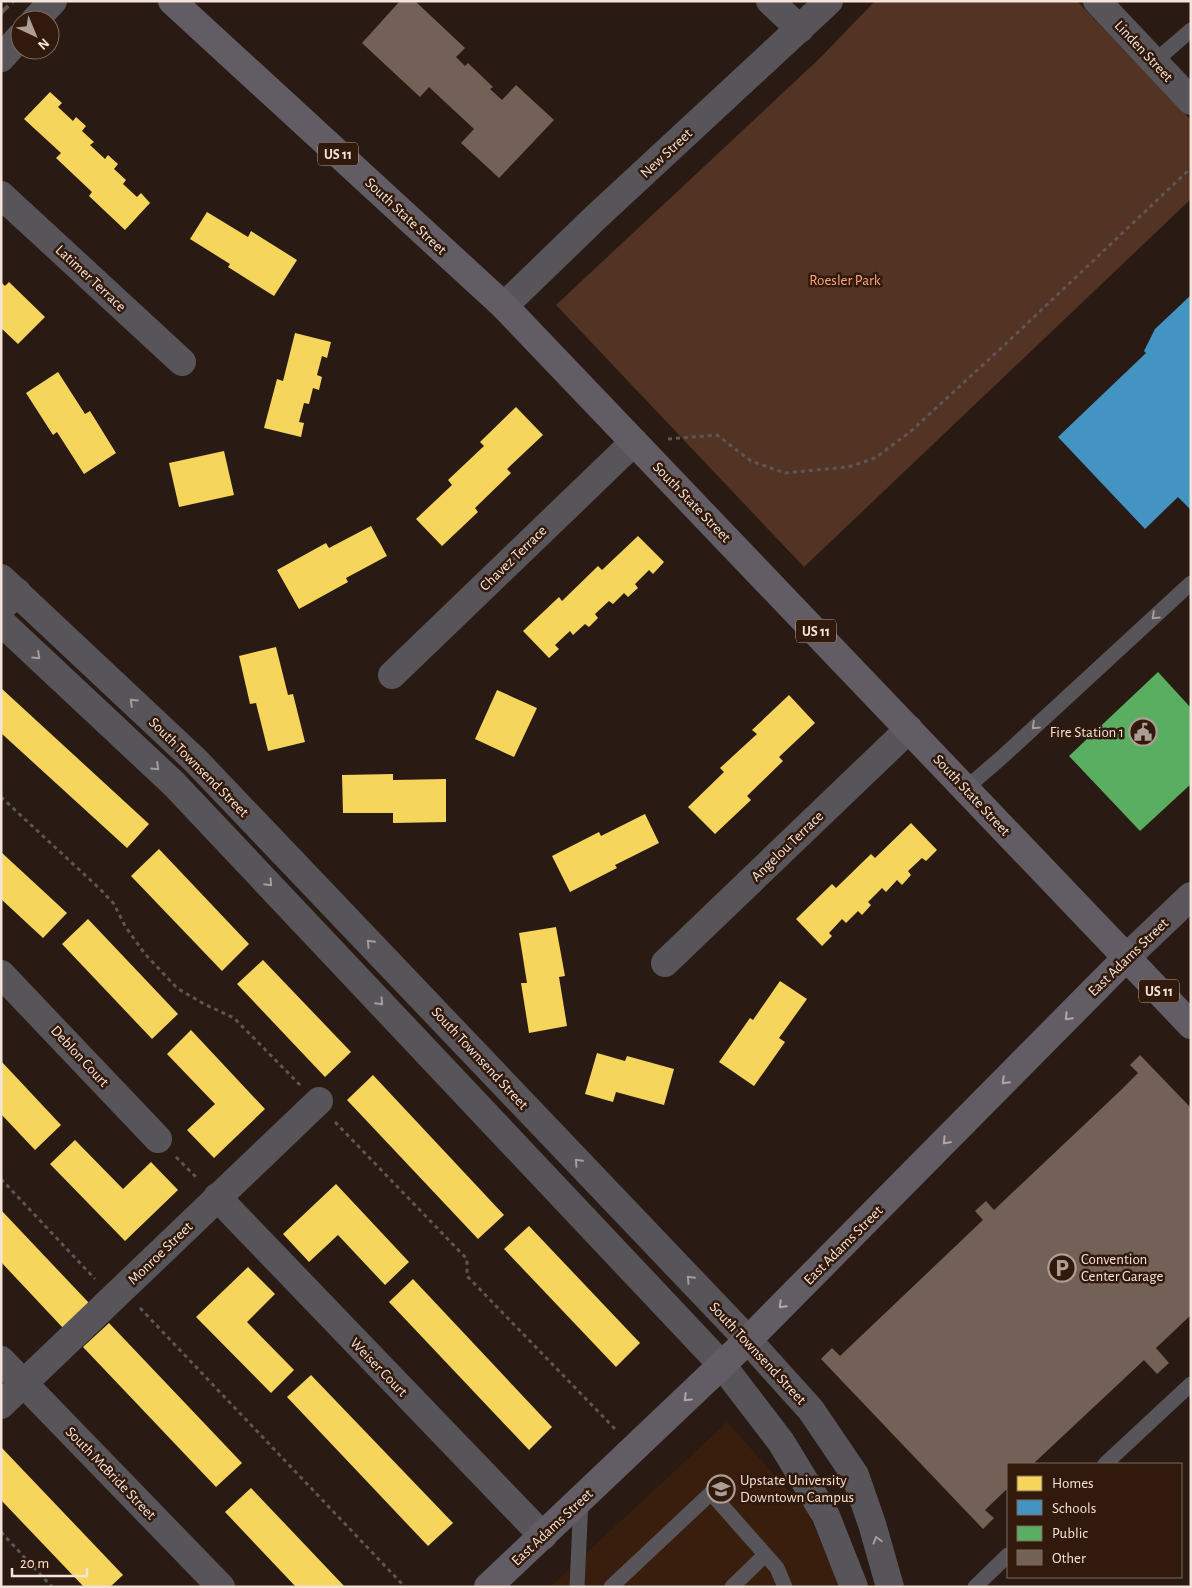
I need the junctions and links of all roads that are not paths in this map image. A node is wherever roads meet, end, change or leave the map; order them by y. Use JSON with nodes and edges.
{"nodes":[{"id":1,"x":172,"y":1,"type":"edge"},
{"id":2,"x":770,"y":1,"type":"edge"},
{"id":3,"x":829,"y":1,"type":"edge"},
{"id":4,"x":1096,"y":1,"type":"edge"},
{"id":5,"x":800,"y":29,"type":"junction"},
{"id":6,"x":1191,"y":30,"type":"edge"},
{"id":7,"x":10,"y":48,"type":"edge"},
{"id":8,"x":1,"y":58,"type":"edge"},
{"id":9,"x":1154,"y":62,"type":"junction"},
{"id":10,"x":1191,"y":101,"type":"edge"},
{"id":11,"x":1,"y":195,"type":"edge"},
{"id":12,"x":504,"y":306,"type":"junction"},
{"id":13,"x":182,"y":362,"type":"dead end"},
{"id":14,"x":634,"y":442,"type":"junction"},
{"id":15,"x":1191,"y":583,"type":"edge"},
{"id":16,"x":6,"y":593,"type":"edge"},
{"id":17,"x":1,"y":622,"type":"edge"},
{"id":18,"x":392,"y":675,"type":"dead end"},
{"id":19,"x":909,"y":729,"type":"junction"},
{"id":20,"x":965,"y":788,"type":"junction"},
{"id":21,"x":244,"y":812,"type":"junction"},
{"id":22,"x":221,"y":833,"type":"junction"},
{"id":23,"x":1191,"y":896,"type":"edge"},
{"id":24,"x":1127,"y":957,"type":"junction"},
{"id":25,"x":665,"y":963,"type":"dead end"},
{"id":26,"x":1,"y":974,"type":"edge"},
{"id":27,"x":1191,"y":1025,"type":"edge"},
{"id":28,"x":311,"y":1094,"type":"road end"},
{"id":29,"x":158,"y":1139,"type":"road end"},
{"id":30,"x":217,"y":1197,"type":"junction"},
{"id":31,"x":748,"y":1340,"type":"junction"},
{"id":32,"x":1,"y":1360,"type":"edge"},
{"id":33,"x":722,"y":1365,"type":"junction"},
{"id":34,"x":24,"y":1384,"type":"junction"},
{"id":35,"x":1191,"y":1384,"type":"edge"},
{"id":36,"x":1,"y":1405,"type":"edge"},
{"id":37,"x":1106,"y":1463,"type":"edge"},
{"id":38,"x":581,"y":1499,"type":"junction"},
{"id":39,"x":543,"y":1536,"type":"junction"},
{"id":40,"x":765,"y":1555,"type":"junction"},
{"id":41,"x":1007,"y":1556,"type":"edge"},
{"id":42,"x":220,"y":1587,"type":"edge"},
{"id":43,"x":488,"y":1587,"type":"edge"},
{"id":44,"x":577,"y":1587,"type":"edge"},
{"id":45,"x":611,"y":1587,"type":"edge"},
{"id":46,"x":732,"y":1587,"type":"edge"},
{"id":47,"x":785,"y":1587,"type":"edge"},
{"id":48,"x":854,"y":1587,"type":"edge"},
{"id":49,"x":890,"y":1587,"type":"edge"},
{"id":50,"x":975,"y":1587,"type":"edge"}],
"edges":[{"from":1,"to":12,"type":"main road","name":"South State Street","number":"US 11"},
{"from":2,"to":5,"type":"street"},
{"from":3,"to":5,"type":"street","name":"New Street"},
{"from":4,"to":9,"type":"street","name":"Linden Street"},
{"from":5,"to":12,"type":"street","name":"New Street"},
{"from":6,"to":9,"type":"lane"},
{"from":7,"to":8,"type":"street"},
{"from":9,"to":10,"type":"street","name":"Linden Street"},
{"from":11,"to":13,"type":"street","name":"Latimer Terrace"},
{"from":12,"to":14,"type":"main road","name":"South State Street","number":"US 11"},
{"from":14,"to":18,"type":"street","name":"Chavez Terrace"},
{"from":14,"to":19,"type":"main road","name":"South State Street","number":"US 11"},
{"from":15,"to":20,"type":"lane","one_way":true},
{"from":21,"to":16,"type":"street","name":"South Townsend Street","one_way":true},
{"from":17,"to":22,"type":"street","name":"South Townsend Street","one_way":true},
{"from":19,"to":20,"type":"main road","name":"South State Street","number":"US 11"},
{"from":19,"to":25,"type":"street","name":"Angelou Terrace"},
{"from":20,"to":24,"type":"main road","name":"South State Street","number":"US 11"},
{"from":21,"to":22,"type":"street"},
{"from":31,"to":21,"type":"street","name":"South Townsend Street","one_way":true},
{"from":22,"to":33,"type":"street","name":"South Townsend Street","one_way":true},
{"from":23,"to":24,"type":"main road","name":"East Adams Street"},
{"from":24,"to":27,"type":"main road","name":"South State Street","number":"US 11"},
{"from":24,"to":31,"type":"main road","name":"East Adams Street","one_way":true},
{"from":26,"to":29,"type":"street","name":"Deblon Court"},
{"from":28,"to":30,"type":"street","name":"Monroe Street"},
{"from":30,"to":34,"type":"street","name":"Monroe Street"},
{"from":30,"to":39,"type":"street","name":"Weiser Court"},
{"from":31,"to":33,"type":"main road","name":"East Adams Street"},
{"from":49,"to":31,"type":"street","name":"South Townsend Street","one_way":true},
{"from":32,"to":34,"type":"street","name":"South McBride Street"},
{"from":33,"to":38,"type":"main road","name":"East Adams Street","one_way":true},
{"from":33,"to":48,"type":"street","name":"South Townsend Street"},
{"from":34,"to":36,"type":"street","name":"Monroe Street"},
{"from":34,"to":42,"type":"street","name":"South McBride Street"},
{"from":35,"to":37,"type":"lane"},
{"from":38,"to":39,"type":"main road","name":"East Adams Street"},
{"from":38,"to":44,"type":"lane"},
{"from":39,"to":43,"type":"main road","name":"East Adams Street"},
{"from":40,"to":45,"type":"lane"},
{"from":40,"to":46,"type":"lane"},
{"from":40,"to":47,"type":"lane"},
{"from":41,"to":50,"type":"lane"}]}
